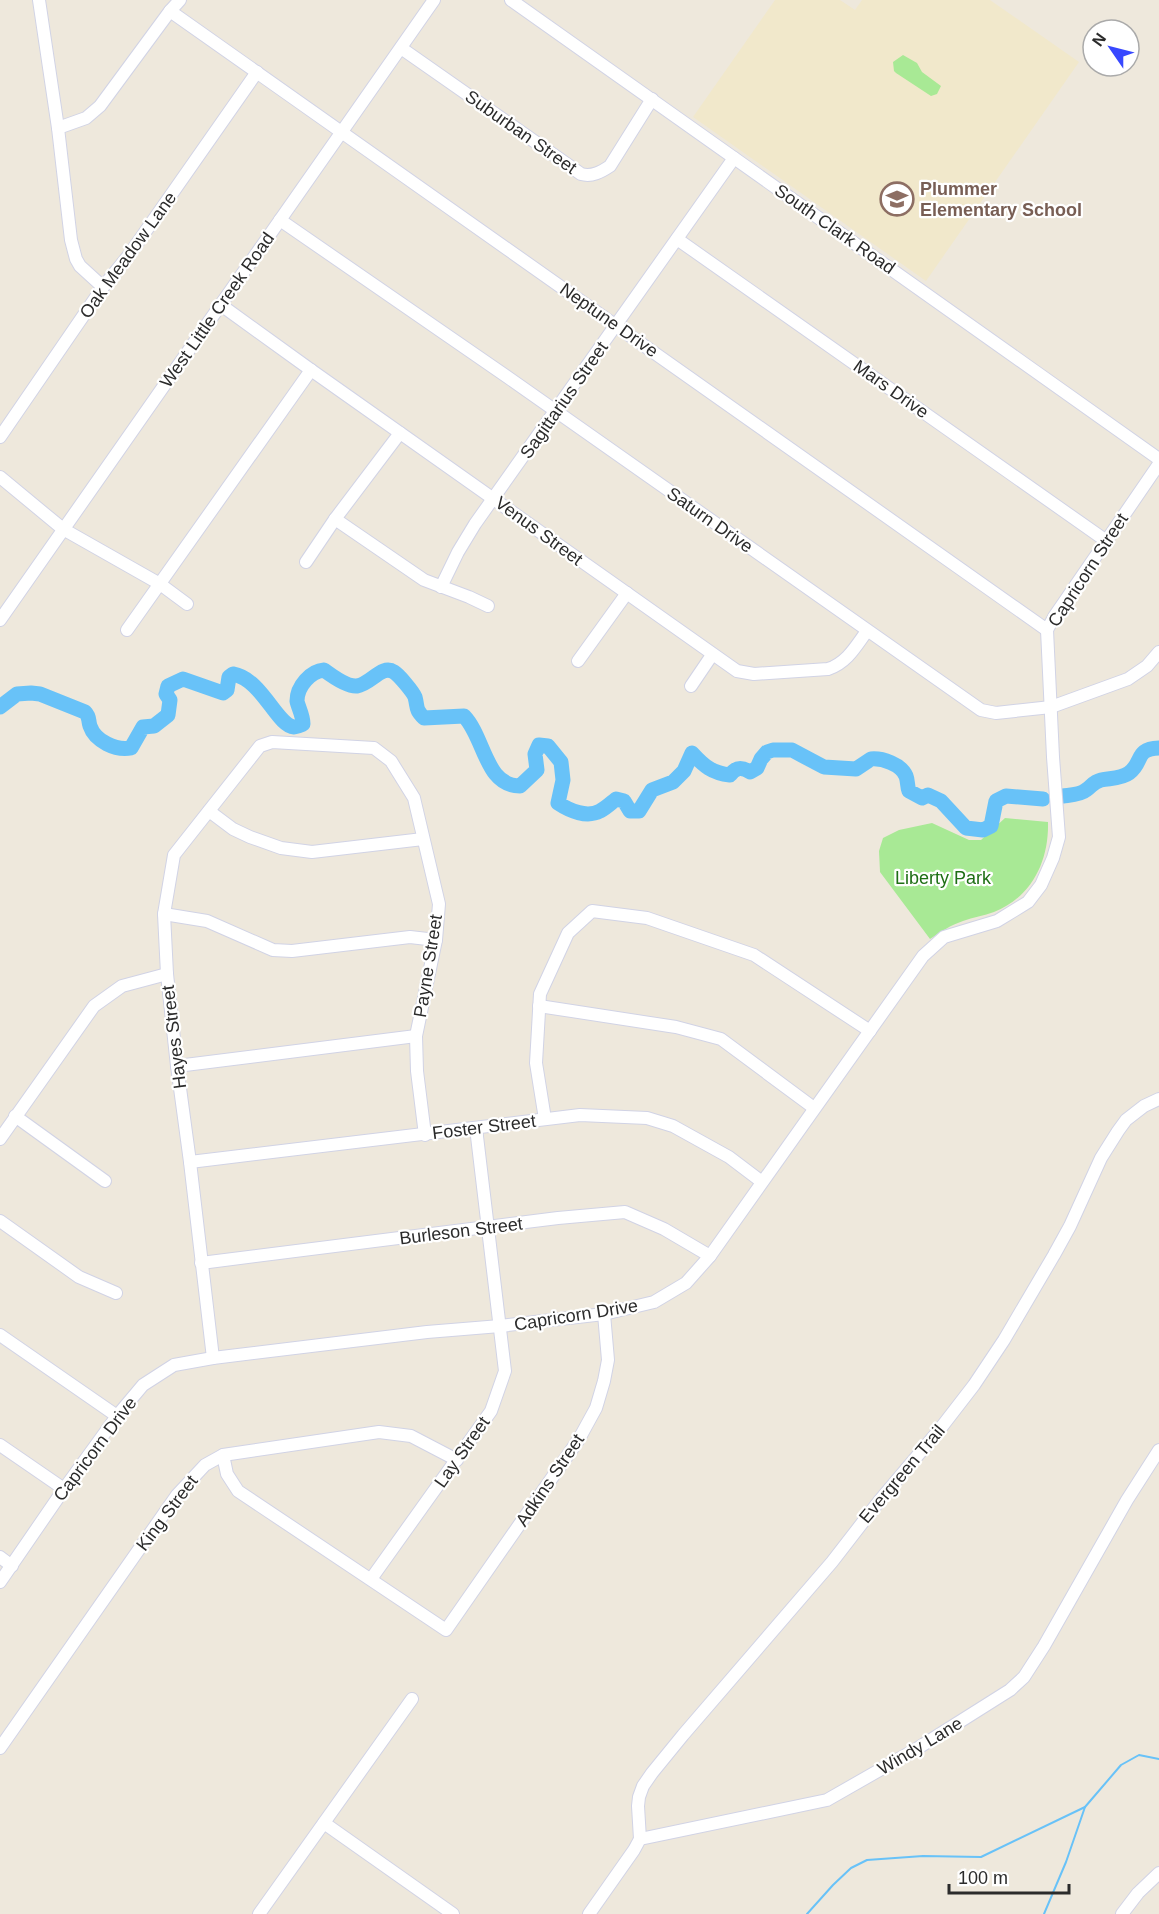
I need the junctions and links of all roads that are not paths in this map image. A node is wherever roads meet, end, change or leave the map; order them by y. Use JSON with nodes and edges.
{"nodes":[{"id":1,"x":39,"y":0,"type":"edge"},
{"id":2,"x":180,"y":0,"type":"edge"},
{"id":3,"x":434,"y":0,"type":"edge"},
{"id":4,"x":511,"y":0,"type":"edge"},
{"id":5,"x":170,"y":10,"type":"junction"},
{"id":6,"x":400,"y":48,"type":"junction"},
{"id":7,"x":257,"y":72,"type":"junction"},
{"id":8,"x":652,"y":99,"type":"junction"},
{"id":9,"x":58,"y":128,"type":"junction"},
{"id":10,"x":342,"y":132,"type":"junction"},
{"id":11,"x":734,"y":158,"type":"junction"},
{"id":12,"x":280,"y":220,"type":"junction"},
{"id":13,"x":677,"y":239,"type":"junction"},
{"id":14,"x":103,"y":287,"type":"junction"},
{"id":15,"x":221,"y":305,"type":"junction"},
{"id":16,"x":617,"y":325,"type":"junction"},
{"id":17,"x":311,"y":370,"type":"junction"},
{"id":18,"x":555,"y":411,"type":"junction"},
{"id":19,"x":400,"y":433,"type":"junction"},
{"id":20,"x":0,"y":437,"type":"edge"},
{"id":21,"x":1159,"y":459,"type":"edge"},
{"id":22,"x":1159,"y":464,"type":"edge"},
{"id":23,"x":0,"y":477,"type":"edge"},
{"id":24,"x":494,"y":498,"type":"junction"},
{"id":25,"x":335,"y":519,"type":"junction"},
{"id":26,"x":63,"y":529,"type":"junction"},
{"id":27,"x":1105,"y":540,"type":"junction"},
{"id":28,"x":306,"y":561,"type":"dead end"},
{"id":29,"x":160,"y":584,"type":"junction"},
{"id":30,"x":441,"y":587,"type":"junction"},
{"id":31,"x":627,"y":593,"type":"junction"},
{"id":32,"x":187,"y":604,"type":"dead end"},
{"id":33,"x":488,"y":606,"type":"dead end"},
{"id":34,"x":0,"y":620,"type":"edge"},
{"id":35,"x":127,"y":630,"type":"dead end"},
{"id":36,"x":1047,"y":630,"type":"junction"},
{"id":37,"x":867,"y":631,"type":"junction"},
{"id":38,"x":1159,"y":652,"type":"edge"},
{"id":39,"x":712,"y":655,"type":"junction"},
{"id":40,"x":578,"y":661,"type":"dead end"},
{"id":41,"x":691,"y":686,"type":"dead end"},
{"id":42,"x":1051,"y":707,"type":"junction"},
{"id":43,"x":260,"y":746,"type":"joint"},
{"id":44,"x":1053,"y":757,"type":"joint"},
{"id":45,"x":209,"y":811,"type":"junction"},
{"id":46,"x":423,"y":839,"type":"junction"},
{"id":47,"x":164,"y":914,"type":"junction"},
{"id":48,"x":436,"y":940,"type":"junction"},
{"id":49,"x":167,"y":974,"type":"junction"},
{"id":50,"x":539,"y":1006,"type":"junction"},
{"id":51,"x":870,"y":1031,"type":"junction"},
{"id":52,"x":416,"y":1036,"type":"junction"},
{"id":53,"x":177,"y":1066,"type":"junction"},
{"id":54,"x":1159,"y":1099,"type":"edge"},
{"id":55,"x":814,"y":1108,"type":"junction"},
{"id":56,"x":15,"y":1116,"type":"junction"},
{"id":57,"x":545,"y":1119,"type":"junction"},
{"id":58,"x":476,"y":1128,"type":"junction"},
{"id":59,"x":425,"y":1135,"type":"junction"},
{"id":60,"x":0,"y":1139,"type":"edge"},
{"id":61,"x":190,"y":1162,"type":"junction"},
{"id":62,"x":105,"y":1181,"type":"dead end"},
{"id":63,"x":762,"y":1182,"type":"junction"},
{"id":64,"x":0,"y":1221,"type":"edge"},
{"id":65,"x":489,"y":1228,"type":"junction"},
{"id":66,"x":710,"y":1256,"type":"junction"},
{"id":67,"x":201,"y":1263,"type":"junction"},
{"id":68,"x":116,"y":1293,"type":"dead end"},
{"id":69,"x":604,"y":1314,"type":"junction"},
{"id":70,"x":500,"y":1326,"type":"junction"},
{"id":71,"x":0,"y":1335,"type":"edge"},
{"id":72,"x":213,"y":1358,"type":"junction"},
{"id":73,"x":117,"y":1416,"type":"junction"},
{"id":74,"x":0,"y":1445,"type":"edge"},
{"id":75,"x":1159,"y":1450,"type":"edge"},
{"id":76,"x":223,"y":1455,"type":"junction"},
{"id":77,"x":457,"y":1460,"type":"junction"},
{"id":78,"x":64,"y":1489,"type":"junction"},
{"id":79,"x":0,"y":1557,"type":"edge"},
{"id":80,"x":12,"y":1566,"type":"junction"},
{"id":81,"x":371,"y":1579,"type":"junction"},
{"id":82,"x":0,"y":1582,"type":"edge"},
{"id":83,"x":412,"y":1699,"type":"dead end"},
{"id":84,"x":0,"y":1748,"type":"edge"},
{"id":85,"x":324,"y":1822,"type":"junction"},
{"id":86,"x":640,"y":1839,"type":"junction"},
{"id":87,"x":1159,"y":1873,"type":"edge"},
{"id":88,"x":259,"y":1914,"type":"edge"},
{"id":89,"x":453,"y":1914,"type":"edge"},
{"id":90,"x":589,"y":1914,"type":"edge"},
{"id":91,"x":1122,"y":1914,"type":"edge"}],
"edges":[{"from":1,"to":9,"type":"street"},
{"from":2,"to":5,"type":"street"},
{"from":3,"to":6,"type":"street","name":"West Little Creek Road"},
{"from":4,"to":8,"type":"street","name":"South Clark Road"},
{"from":5,"to":7,"type":"street","name":"Neptune Drive"},
{"from":5,"to":9,"type":"street"},
{"from":6,"to":8,"type":"street","name":"Suburban Street"},
{"from":6,"to":10,"type":"street","name":"West Little Creek Road"},
{"from":7,"to":10,"type":"street","name":"Neptune Drive"},
{"from":7,"to":14,"type":"street","name":"Oak Meadow Lane"},
{"from":8,"to":11,"type":"street","name":"South Clark Road"},
{"from":9,"to":14,"type":"street"},
{"from":10,"to":12,"type":"street","name":"West Little Creek Road"},
{"from":10,"to":16,"type":"street","name":"Neptune Drive"},
{"from":11,"to":13,"type":"street","name":"Sagittarius Street"},
{"from":11,"to":21,"type":"street","name":"South Clark Road"},
{"from":12,"to":15,"type":"street","name":"West Little Creek Road"},
{"from":12,"to":18,"type":"street","name":"Saturn Drive"},
{"from":13,"to":16,"type":"street","name":"Sagittarius Street"},
{"from":13,"to":27,"type":"street","name":"Mars Drive"},
{"from":14,"to":20,"type":"street","name":"Oak Meadow Lane"},
{"from":15,"to":17,"type":"street","name":"Venus Street"},
{"from":15,"to":26,"type":"street","name":"West Little Creek Road"},
{"from":16,"to":18,"type":"street","name":"Sagittarius Street"},
{"from":16,"to":36,"type":"street","name":"Neptune Drive"},
{"from":17,"to":19,"type":"street","name":"Venus Street"},
{"from":17,"to":29,"type":"street"},
{"from":18,"to":24,"type":"street","name":"Sagittarius Street"},
{"from":18,"to":37,"type":"street","name":"Saturn Drive"},
{"from":19,"to":24,"type":"street","name":"Venus Street"},
{"from":19,"to":25,"type":"street"},
{"from":22,"to":27,"type":"street","name":"Capricorn Street"},
{"from":23,"to":26,"type":"street"},
{"from":24,"to":30,"type":"street","name":"Sagittarius Street"},
{"from":24,"to":31,"type":"street","name":"Venus Street"},
{"from":25,"to":28,"type":"street"},
{"from":25,"to":30,"type":"street"},
{"from":26,"to":29,"type":"street"},
{"from":26,"to":34,"type":"street","name":"West Little Creek Road"},
{"from":27,"to":36,"type":"street","name":"Capricorn Street"},
{"from":29,"to":32,"type":"street"},
{"from":29,"to":35,"type":"street"},
{"from":30,"to":33,"type":"street"},
{"from":31,"to":39,"type":"street","name":"Venus Street"},
{"from":31,"to":40,"type":"street"},
{"from":36,"to":42,"type":"street","name":"Capricorn Street"},
{"from":37,"to":39,"type":"street","name":"Venus Street"},
{"from":37,"to":42,"type":"street","name":"Saturn Drive"},
{"from":38,"to":42,"type":"street","name":"Saturn Drive"},
{"from":39,"to":41,"type":"street"},
{"from":42,"to":44,"type":"street","name":"Capricorn Street"},
{"from":43,"to":45,"type":"street","name":"Hayes Street"},
{"from":43,"to":46,"type":"street","name":"Payne Street"},
{"from":44,"to":51,"type":"street","name":"Capricorn Drive"},
{"from":45,"to":46,"type":"street"},
{"from":45,"to":47,"type":"street","name":"Hayes Street"},
{"from":46,"to":48,"type":"street","name":"Payne Street"},
{"from":47,"to":48,"type":"street"},
{"from":47,"to":49,"type":"street","name":"Hayes Street"},
{"from":48,"to":52,"type":"street","name":"Payne Street"},
{"from":49,"to":53,"type":"street","name":"Hayes Street"},
{"from":49,"to":56,"type":"street"},
{"from":50,"to":51,"type":"street"},
{"from":50,"to":55,"type":"street"},
{"from":50,"to":57,"type":"street"},
{"from":51,"to":55,"type":"street","name":"Capricorn Drive"},
{"from":52,"to":53,"type":"street"},
{"from":52,"to":59,"type":"street","name":"Payne Street"},
{"from":53,"to":61,"type":"street","name":"Hayes Street"},
{"from":54,"to":86,"type":"street","name":"Evergreen Trail"},
{"from":55,"to":63,"type":"street","name":"Capricorn Drive"},
{"from":56,"to":60,"type":"street"},
{"from":56,"to":62,"type":"street"},
{"from":57,"to":58,"type":"street","name":"Foster Street"},
{"from":57,"to":63,"type":"street","name":"Foster Street"},
{"from":58,"to":59,"type":"street","name":"Foster Street"},
{"from":58,"to":65,"type":"street","name":"Lay Street"},
{"from":59,"to":61,"type":"street","name":"Foster Street"},
{"from":61,"to":67,"type":"street","name":"Hayes Street"},
{"from":63,"to":66,"type":"street","name":"Capricorn Drive"},
{"from":64,"to":68,"type":"street"},
{"from":65,"to":66,"type":"street","name":"Burleson Street"},
{"from":65,"to":67,"type":"street","name":"Burleson Street"},
{"from":65,"to":70,"type":"street","name":"Lay Street"},
{"from":66,"to":69,"type":"street","name":"Capricorn Drive"},
{"from":67,"to":72,"type":"street","name":"Hayes Street"},
{"from":69,"to":70,"type":"street","name":"Capricorn Drive"},
{"from":69,"to":81,"type":"street","name":"Adkins Street"},
{"from":70,"to":72,"type":"street","name":"Capricorn Drive"},
{"from":70,"to":77,"type":"street","name":"Lay Street"},
{"from":71,"to":73,"type":"street"},
{"from":72,"to":73,"type":"street","name":"Capricorn Drive"},
{"from":73,"to":78,"type":"street","name":"Capricorn Drive"},
{"from":74,"to":78,"type":"street"},
{"from":75,"to":86,"type":"street","name":"Windy Lane"},
{"from":76,"to":77,"type":"street","name":"King Street"},
{"from":76,"to":81,"type":"street"},
{"from":76,"to":84,"type":"street","name":"King Street"},
{"from":77,"to":81,"type":"street","name":"Lay Street"},
{"from":78,"to":80,"type":"street","name":"Capricorn Drive"},
{"from":79,"to":80,"type":"street"},
{"from":80,"to":82,"type":"street","name":"Capricorn Drive"},
{"from":83,"to":85,"type":"street"},
{"from":85,"to":88,"type":"street"},
{"from":85,"to":89,"type":"street"},
{"from":86,"to":90,"type":"street"},
{"from":87,"to":91,"type":"street"}]}
